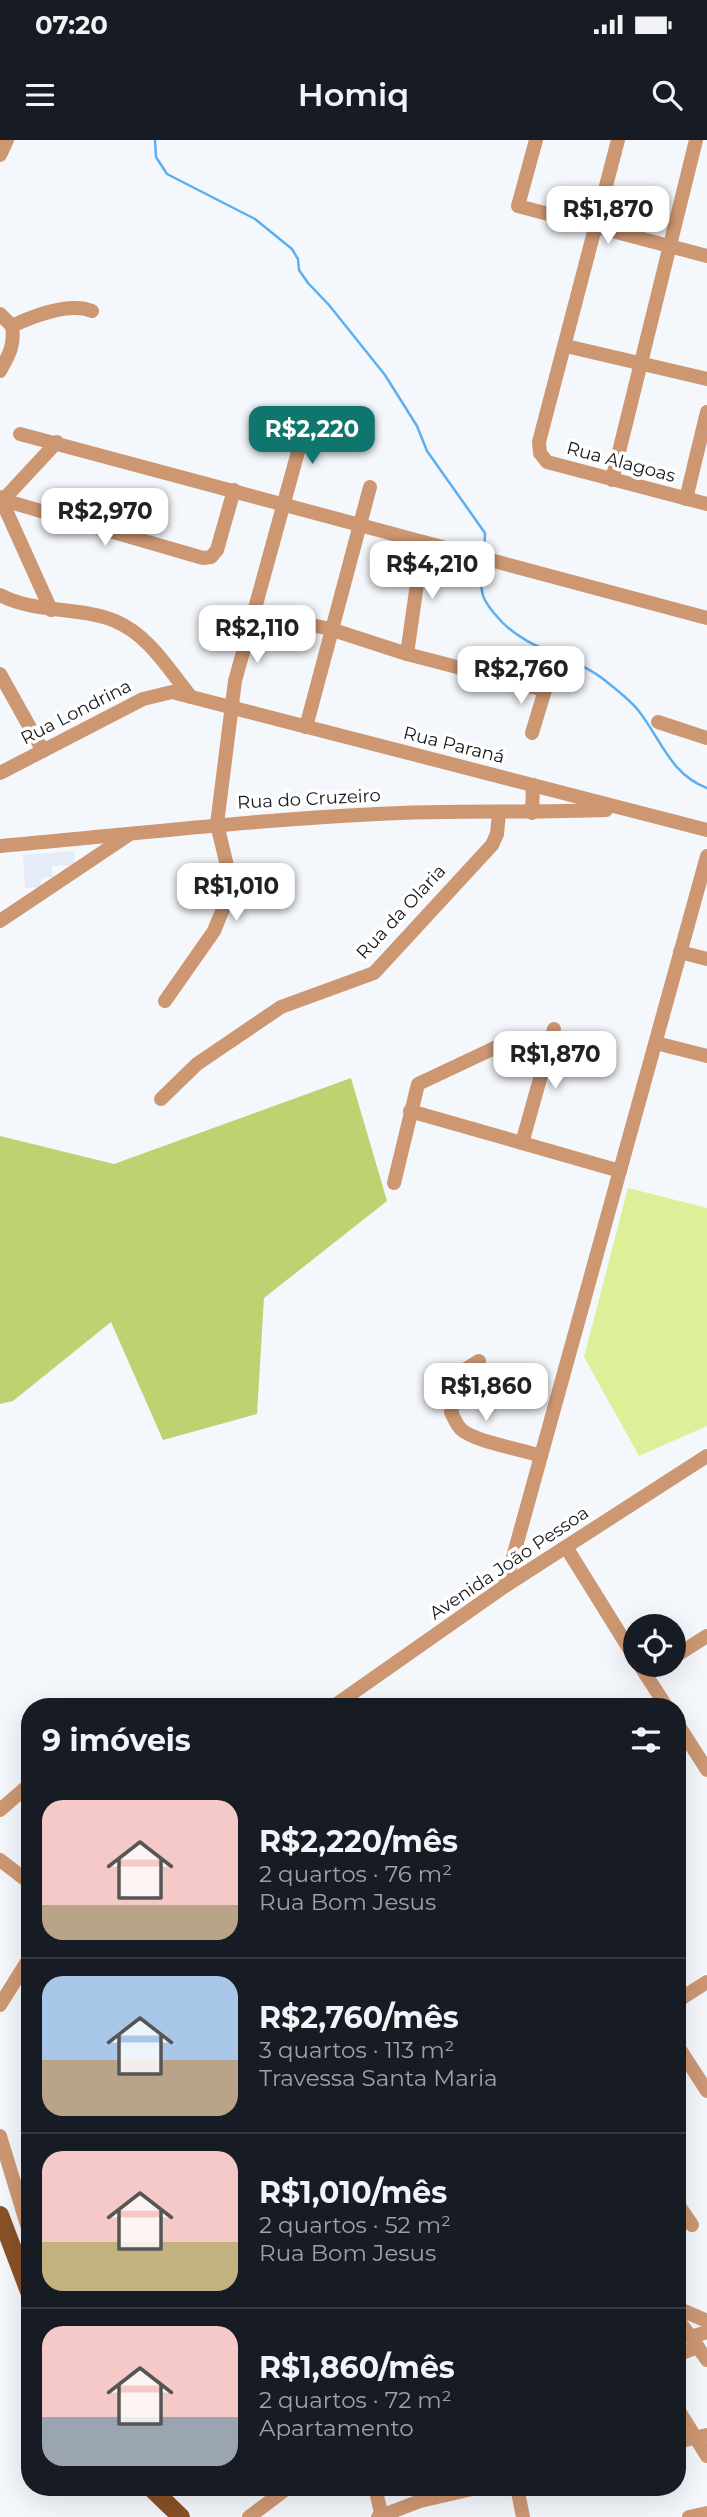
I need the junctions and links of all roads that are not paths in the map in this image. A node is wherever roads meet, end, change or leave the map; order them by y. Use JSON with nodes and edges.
{"nodes":[{"id":1,"x":7,"y":140,"type":"edge"},
{"id":2,"x":536,"y":140,"type":"edge"},
{"id":3,"x":618,"y":140,"type":"edge"},
{"id":4,"x":696,"y":140,"type":"edge"},
{"id":5,"x":0,"y":155,"type":"edge"},
{"id":6,"x":596,"y":225,"type":"junction"},
{"id":7,"x":670,"y":245,"type":"junction"},
{"id":8,"x":707,"y":256,"type":"edge"},
{"id":9,"x":92,"y":311,"type":"dead end"},
{"id":10,"x":0,"y":314,"type":"edge"},
{"id":11,"x":12,"y":326,"type":"junction"},
{"id":12,"x":566,"y":346,"type":"junction"},
{"id":13,"x":641,"y":363,"type":"junction"},
{"id":14,"x":0,"y":371,"type":"edge"},
{"id":15,"x":707,"y":379,"type":"edge"},
{"id":16,"x":707,"y":412,"type":"edge"},
{"id":17,"x":307,"y":419,"type":"dead end"},
{"id":18,"x":20,"y":434,"type":"dead end"},
{"id":19,"x":57,"y":442,"type":"junction"},
{"id":20,"x":612,"y":480,"type":"junction"},
{"id":21,"x":370,"y":487,"type":"dead end"},
{"id":22,"x":234,"y":490,"type":"junction"},
{"id":23,"x":1,"y":498,"type":"edge"},
{"id":24,"x":686,"y":499,"type":"junction"},
{"id":25,"x":283,"y":503,"type":"junction"},
{"id":26,"x":707,"y":504,"type":"edge"},
{"id":27,"x":360,"y":523,"type":"junction"},
{"id":28,"x":423,"y":542,"type":"junction"},
{"id":29,"x":0,"y":595,"type":"edge"},
{"id":30,"x":51,"y":610,"type":"junction"},
{"id":31,"x":253,"y":612,"type":"junction"},
{"id":32,"x":707,"y":618,"type":"edge"},
{"id":33,"x":330,"y":629,"type":"junction"},
{"id":34,"x":407,"y":654,"type":"junction"},
{"id":35,"x":0,"y":674,"type":"edge"},
{"id":36,"x":172,"y":692,"type":"joint"},
{"id":37,"x":191,"y":697,"type":"junction"},
{"id":38,"x":231,"y":708,"type":"junction"},
{"id":39,"x":657,"y":722,"type":"dead end"},
{"id":40,"x":306,"y":727,"type":"junction"},
{"id":41,"x":532,"y":733,"type":"dead end"},
{"id":42,"x":707,"y":738,"type":"edge"},
{"id":43,"x":43,"y":751,"type":"junction"},
{"id":44,"x":0,"y":773,"type":"edge"},
{"id":45,"x":533,"y":785,"type":"junction"},
{"id":46,"x":622,"y":809,"type":"junction"},
{"id":47,"x":499,"y":813,"type":"junction"},
{"id":48,"x":532,"y":813,"type":"junction"},
{"id":49,"x":217,"y":824,"type":"junction"},
{"id":50,"x":707,"y":830,"type":"edge"},
{"id":51,"x":130,"y":835,"type":"junction"},
{"id":52,"x":0,"y":846,"type":"edge"},
{"id":53,"x":707,"y":856,"type":"edge"},
{"id":54,"x":0,"y":921,"type":"edge"},
{"id":55,"x":680,"y":952,"type":"junction"},
{"id":56,"x":707,"y":959,"type":"edge"},
{"id":57,"x":165,"y":1001,"type":"dead end"},
{"id":58,"x":554,"y":1029,"type":"dead end"},
{"id":59,"x":656,"y":1043,"type":"junction"},
{"id":60,"x":547,"y":1056,"type":"junction"},
{"id":61,"x":707,"y":1056,"type":"edge"},
{"id":62,"x":161,"y":1099,"type":"dead end"},
{"id":63,"x":410,"y":1111,"type":"junction"},
{"id":64,"x":522,"y":1143,"type":"junction"},
{"id":65,"x":620,"y":1171,"type":"junction"},
{"id":66,"x":394,"y":1183,"type":"dead end"},
{"id":67,"x":479,"y":1361,"type":"dead end"},
{"id":68,"x":541,"y":1456,"type":"junction"},
{"id":69,"x":707,"y":1456,"type":"edge"},
{"id":70,"x":566,"y":1547,"type":"junction"},
{"id":71,"x":505,"y":1586,"type":"junction"},
{"id":72,"x":707,"y":1636,"type":"edge"},
{"id":73,"x":623,"y":1639,"type":"edge"},
{"id":74,"x":686,"y":1649,"type":"edge"},
{"id":75,"x":647,"y":1677,"type":"edge"},
{"id":76,"x":345,"y":1698,"type":"edge"},
{"id":77,"x":661,"y":1698,"type":"edge"},
{"id":78,"x":686,"y":1738,"type":"edge"},
{"id":79,"x":707,"y":1770,"type":"edge"},
{"id":80,"x":21,"y":1792,"type":"edge"},
{"id":81,"x":0,"y":1810,"type":"edge"},
{"id":82,"x":0,"y":1860,"type":"edge"},
{"id":83,"x":21,"y":1876,"type":"edge"},
{"id":84,"x":21,"y":1971,"type":"edge"},
{"id":85,"x":707,"y":1982,"type":"edge"},
{"id":86,"x":686,"y":1995,"type":"edge"},
{"id":87,"x":0,"y":2005,"type":"edge"},
{"id":88,"x":686,"y":2059,"type":"edge"},
{"id":89,"x":707,"y":2091,"type":"edge"},
{"id":90,"x":0,"y":2136,"type":"edge"},
{"id":91,"x":21,"y":2205,"type":"edge"},
{"id":92,"x":0,"y":2215,"type":"edge"},
{"id":93,"x":686,"y":2216,"type":"edge"},
{"id":94,"x":692,"y":2225,"type":"dead end"},
{"id":95,"x":21,"y":2270,"type":"edge"},
{"id":96,"x":686,"y":2312,"type":"edge"},
{"id":97,"x":707,"y":2321,"type":"edge"},
{"id":98,"x":686,"y":2330,"type":"edge"},
{"id":99,"x":707,"y":2332,"type":"edge"},
{"id":100,"x":695,"y":2342,"type":"junction"},
{"id":101,"x":686,"y":2348,"type":"edge"},
{"id":102,"x":707,"y":2360,"type":"edge"},
{"id":103,"x":686,"y":2418,"type":"edge"},
{"id":104,"x":701,"y":2436,"type":"edge"},
{"id":105,"x":707,"y":2456,"type":"edge"},
{"id":106,"x":160,"y":2496,"type":"edge"},
{"id":107,"x":277,"y":2496,"type":"edge"},
{"id":108,"x":377,"y":2496,"type":"edge"},
{"id":109,"x":442,"y":2496,"type":"edge"},
{"id":110,"x":519,"y":2496,"type":"edge"},
{"id":111,"x":707,"y":2513,"type":"edge"},
{"id":112,"x":381,"y":2516,"type":"edge"},
{"id":113,"x":181,"y":2517,"type":"edge"},
{"id":114,"x":249,"y":2517,"type":"edge"},
{"id":115,"x":523,"y":2517,"type":"edge"},
{"id":116,"x":689,"y":2517,"type":"edge"}],
"edges":[{"from":1,"to":5,"type":"street"},
{"from":2,"to":6,"type":"street"},
{"from":3,"to":6,"type":"street"},
{"from":4,"to":7,"type":"street"},
{"from":6,"to":7,"type":"street"},
{"from":6,"to":12,"type":"street"},
{"from":7,"to":8,"type":"street"},
{"from":7,"to":13,"type":"street"},
{"from":9,"to":11,"type":"street"},
{"from":10,"to":11,"type":"street"},
{"from":11,"to":14,"type":"street"},
{"from":12,"to":13,"type":"street"},
{"from":12,"to":20,"type":"street","name":"Rua Alagoas"},
{"from":13,"to":15,"type":"street"},
{"from":13,"to":20,"type":"street"},
{"from":16,"to":24,"type":"street"},
{"from":17,"to":25,"type":"street"},
{"from":18,"to":19,"type":"street"},
{"from":19,"to":22,"type":"street"},
{"from":19,"to":23,"type":"street"},
{"from":20,"to":24,"type":"street","name":"Rua Alagoas"},
{"from":21,"to":27,"type":"street"},
{"from":22,"to":23,"type":"street"},
{"from":22,"to":25,"type":"street"},
{"from":23,"to":30,"type":"street"},
{"from":24,"to":26,"type":"street","name":"Rua Alagoas"},
{"from":25,"to":27,"type":"street"},
{"from":25,"to":31,"type":"street"},
{"from":27,"to":28,"type":"street"},
{"from":27,"to":33,"type":"street"},
{"from":28,"to":32,"type":"street"},
{"from":28,"to":34,"type":"street"},
{"from":29,"to":30,"type":"street"},
{"from":30,"to":37,"type":"street"},
{"from":31,"to":33,"type":"street"},
{"from":31,"to":38,"type":"street"},
{"from":33,"to":34,"type":"street"},
{"from":33,"to":40,"type":"street"},
{"from":34,"to":41,"type":"street"},
{"from":35,"to":43,"type":"street"},
{"from":36,"to":37,"type":"street","name":"Rua Paraná"},
{"from":36,"to":43,"type":"street","name":"Rua Londrina"},
{"from":37,"to":38,"type":"street","name":"Rua Paraná"},
{"from":38,"to":40,"type":"street","name":"Rua Paraná"},
{"from":38,"to":49,"type":"street"},
{"from":39,"to":42,"type":"street"},
{"from":40,"to":45,"type":"street","name":"Rua Paraná"},
{"from":43,"to":44,"type":"street","name":"Rua Londrina"},
{"from":45,"to":46,"type":"street","name":"Rua Paraná"},
{"from":45,"to":48,"type":"street"},
{"from":46,"to":48,"type":"street","name":"Rua do Cruzeiro"},
{"from":46,"to":50,"type":"street","name":"Rua Paraná"},
{"from":47,"to":48,"type":"street","name":"Rua do Cruzeiro"},
{"from":47,"to":49,"type":"street","name":"Rua do Cruzeiro"},
{"from":47,"to":62,"type":"street","name":"Rua da Olaria"},
{"from":49,"to":51,"type":"street","name":"Rua do Cruzeiro"},
{"from":49,"to":57,"type":"street"},
{"from":51,"to":52,"type":"street","name":"Rua do Cruzeiro"},
{"from":51,"to":54,"type":"street"},
{"from":53,"to":55,"type":"street"},
{"from":55,"to":56,"type":"street"},
{"from":55,"to":59,"type":"street"},
{"from":58,"to":60,"type":"street"},
{"from":59,"to":61,"type":"street"},
{"from":59,"to":65,"type":"street"},
{"from":60,"to":63,"type":"street"},
{"from":60,"to":64,"type":"street"},
{"from":63,"to":64,"type":"street"},
{"from":63,"to":66,"type":"street"},
{"from":64,"to":65,"type":"street"},
{"from":65,"to":68,"type":"street"},
{"from":67,"to":68,"type":"street"},
{"from":68,"to":71,"type":"street"},
{"from":69,"to":70,"type":"street","name":"Avenida João Pessoa"},
{"from":70,"to":71,"type":"street","name":"Avenida João Pessoa"},
{"from":70,"to":73,"type":"street"},
{"from":71,"to":76,"type":"street","name":"Avenida João Pessoa"},
{"from":72,"to":74,"type":"street"},
{"from":75,"to":77,"type":"street"},
{"from":78,"to":79,"type":"street"},
{"from":80,"to":81,"type":"street"},
{"from":82,"to":83,"type":"street"},
{"from":84,"to":87,"type":"street"},
{"from":85,"to":86,"type":"street"},
{"from":88,"to":89,"type":"street"},
{"from":90,"to":91,"type":"street"},
{"from":92,"to":95,"type":"main road"},
{"from":93,"to":94,"type":"street"},
{"from":96,"to":97,"type":"street"},
{"from":98,"to":100,"type":"street"},
{"from":99,"to":100,"type":"street"},
{"from":100,"to":101,"type":"street"},
{"from":100,"to":102,"type":"street"},
{"from":103,"to":104,"type":"street"},
{"from":104,"to":105,"type":"street"},
{"from":106,"to":113,"type":"main road"},
{"from":107,"to":114,"type":"street"},
{"from":108,"to":112,"type":"street"},
{"from":109,"to":112,"type":"street"},
{"from":110,"to":115,"type":"street"},
{"from":111,"to":116,"type":"street"}]}
